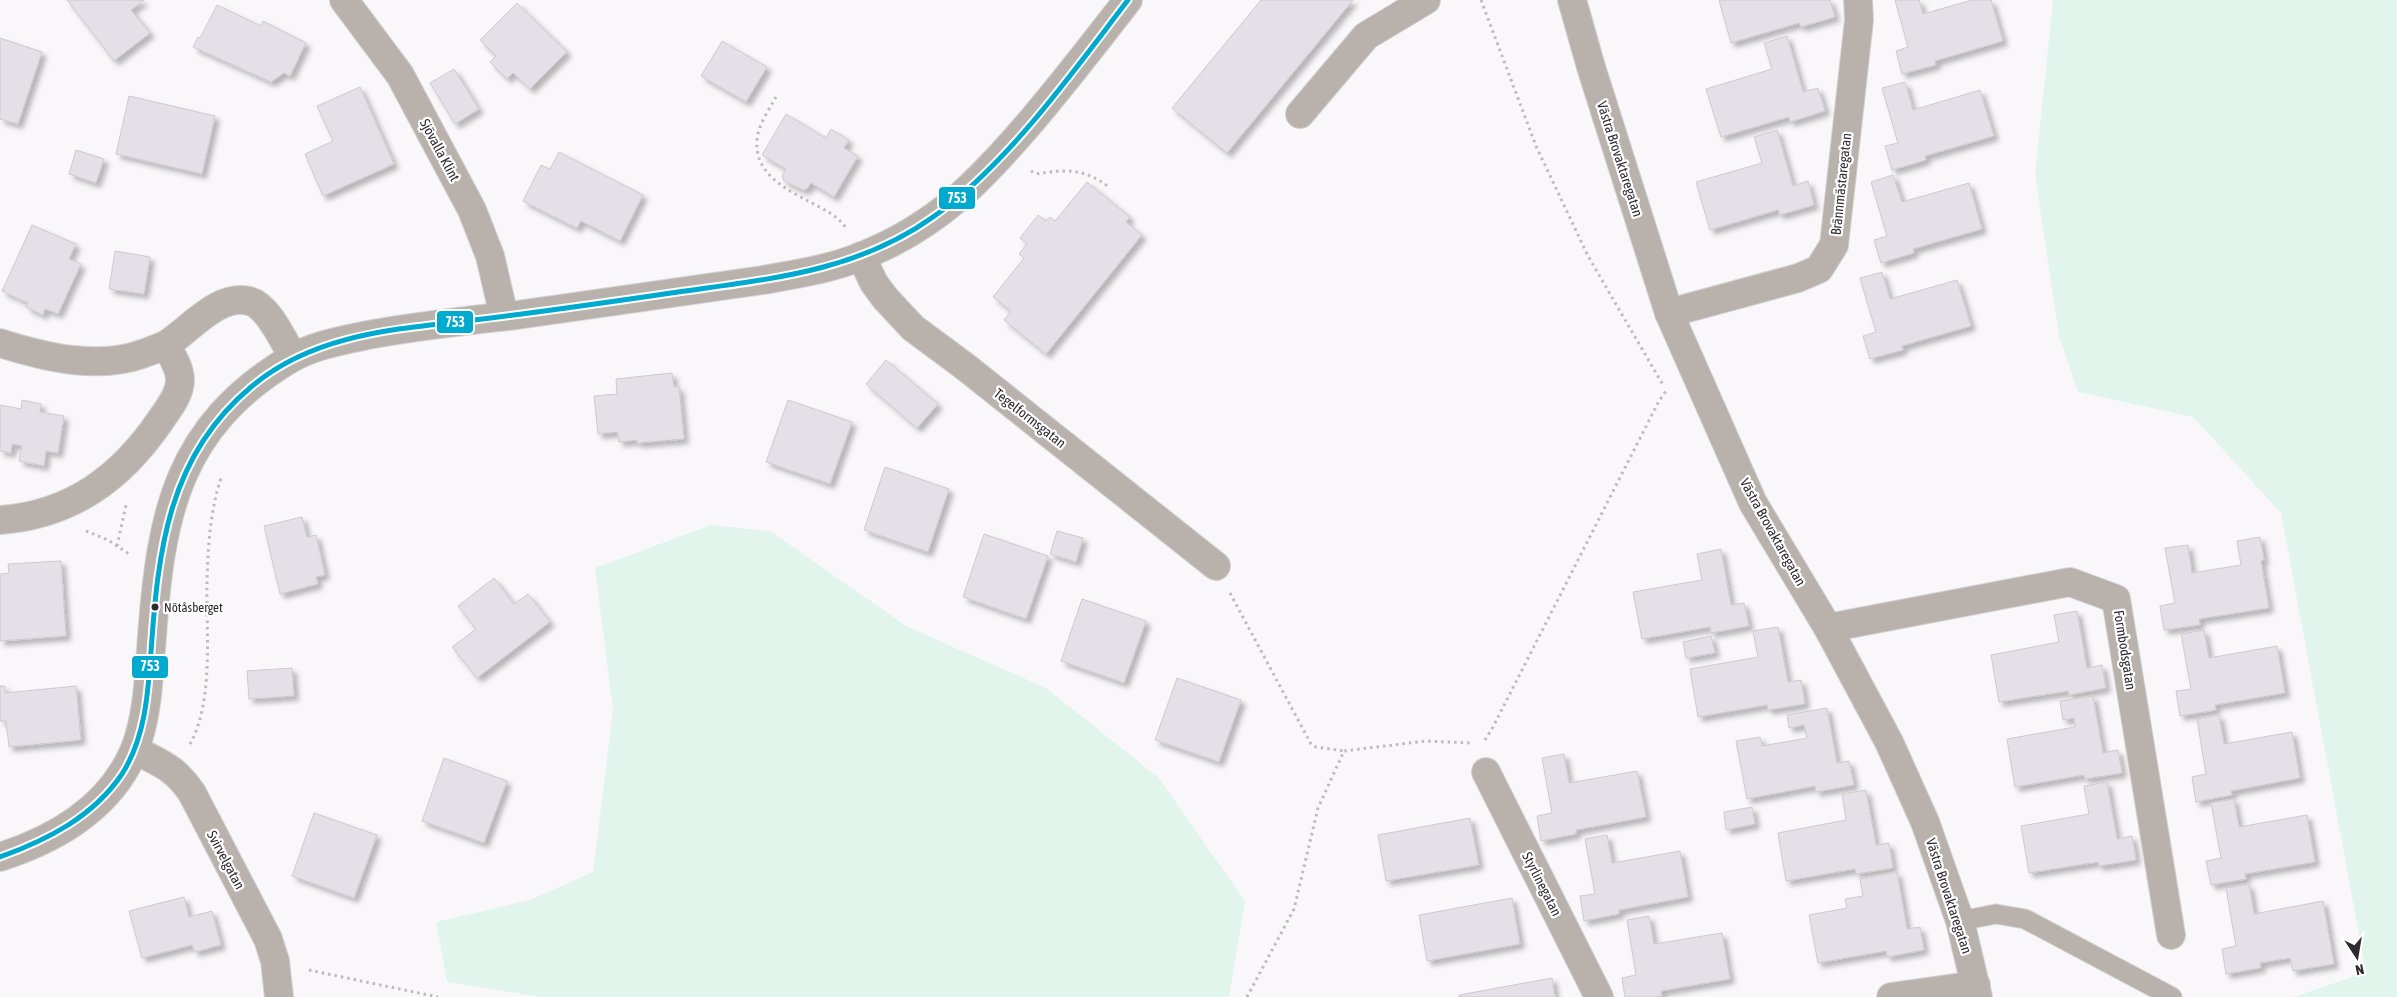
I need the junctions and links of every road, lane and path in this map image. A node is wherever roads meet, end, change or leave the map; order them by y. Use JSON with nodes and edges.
{"nodes":[{"id":1,"x":344,"y":0,"type":"edge"},
{"id":2,"x":1128,"y":0,"type":"edge"},
{"id":3,"x":1426,"y":0,"type":"edge"},
{"id":4,"x":1481,"y":0,"type":"edge"},
{"id":5,"x":1572,"y":0,"type":"edge"},
{"id":6,"x":1858,"y":0,"type":"edge"},
{"id":7,"x":776,"y":97,"type":"dead end"},
{"id":8,"x":1300,"y":114,"type":"dead end"},
{"id":9,"x":1028,"y":170,"type":"dead end"},
{"id":10,"x":1109,"y":187,"type":"dead end"},
{"id":11,"x":856,"y":246,"type":"junction"},
{"id":12,"x":1669,"y":313,"type":"junction"},
{"id":13,"x":504,"y":316,"type":"junction"},
{"id":14,"x":0,"y":343,"type":"edge"},
{"id":15,"x":166,"y":345,"type":"junction"},
{"id":16,"x":292,"y":357,"type":"junction"},
{"id":17,"x":1666,"y":391,"type":"junction"},
{"id":18,"x":1671,"y":399,"type":"dead end"},
{"id":19,"x":0,"y":520,"type":"edge"},
{"id":20,"x":83,"y":530,"type":"dead end"},
{"id":21,"x":131,"y":562,"type":"dead end"},
{"id":22,"x":1216,"y":566,"type":"joint"},
{"id":23,"x":1828,"y":628,"type":"junction"},
{"id":24,"x":134,"y":750,"type":"junction"},
{"id":25,"x":1344,"y":751,"type":"junction"},
{"id":26,"x":1483,"y":759,"type":"junction"},
{"id":27,"x":0,"y":857,"type":"edge"},
{"id":28,"x":1960,"y":921,"type":"junction"},
{"id":29,"x":2171,"y":935,"type":"dead end"},
{"id":30,"x":301,"y":969,"type":"dead end"},
{"id":31,"x":1977,"y":991,"type":"edge"},
{"id":32,"x":279,"y":997,"type":"edge"},
{"id":33,"x":438,"y":997,"type":"edge"},
{"id":34,"x":1247,"y":997,"type":"edge"},
{"id":35,"x":1599,"y":997,"type":"edge"},
{"id":36,"x":1891,"y":997,"type":"edge"},
{"id":37,"x":2172,"y":997,"type":"edge"}],
"edges":[{"from":1,"to":13,"type":"street","name":"Sjövalla Klint"},
{"from":2,"to":11,"type":"street"},
{"from":3,"to":8,"type":"street"},
{"from":4,"to":17,"type":"path"},
{"from":5,"to":12,"type":"street","name":"Västra Brovaktaregatan"},
{"from":6,"to":12,"type":"street","name":"Brännmästaregatan"},
{"from":7,"to":11,"type":"path"},
{"from":9,"to":10,"type":"path"},
{"from":11,"to":13,"type":"street"},
{"from":11,"to":22,"type":"street","name":"Tegelformsgatan"},
{"from":12,"to":23,"type":"street","name":"Västra Brovaktaregatan"},
{"from":13,"to":16,"type":"street"},
{"from":14,"to":15,"type":"street"},
{"from":15,"to":16,"type":"street"},
{"from":15,"to":19,"type":"street"},
{"from":16,"to":24,"type":"street"},
{"from":17,"to":18,"type":"path"},
{"from":17,"to":26,"type":"path"},
{"from":20,"to":21,"type":"path"},
{"from":22,"to":25,"type":"path"},
{"from":23,"to":28,"type":"street","name":"Västra Brovaktaregatan"},
{"from":23,"to":29,"type":"street","name":"Formbodsgatan"},
{"from":24,"to":27,"type":"street"},
{"from":24,"to":32,"type":"street","name":"Svirvelgatan"},
{"from":25,"to":26,"type":"path"},
{"from":25,"to":34,"type":"path"},
{"from":26,"to":35,"type":"street","name":"Styrlinegatan"},
{"from":28,"to":31,"type":"street","name":"Västra Brovaktaregatan"},
{"from":28,"to":37,"type":"lane"},
{"from":30,"to":33,"type":"path"},
{"from":31,"to":36,"type":"street"}]}
